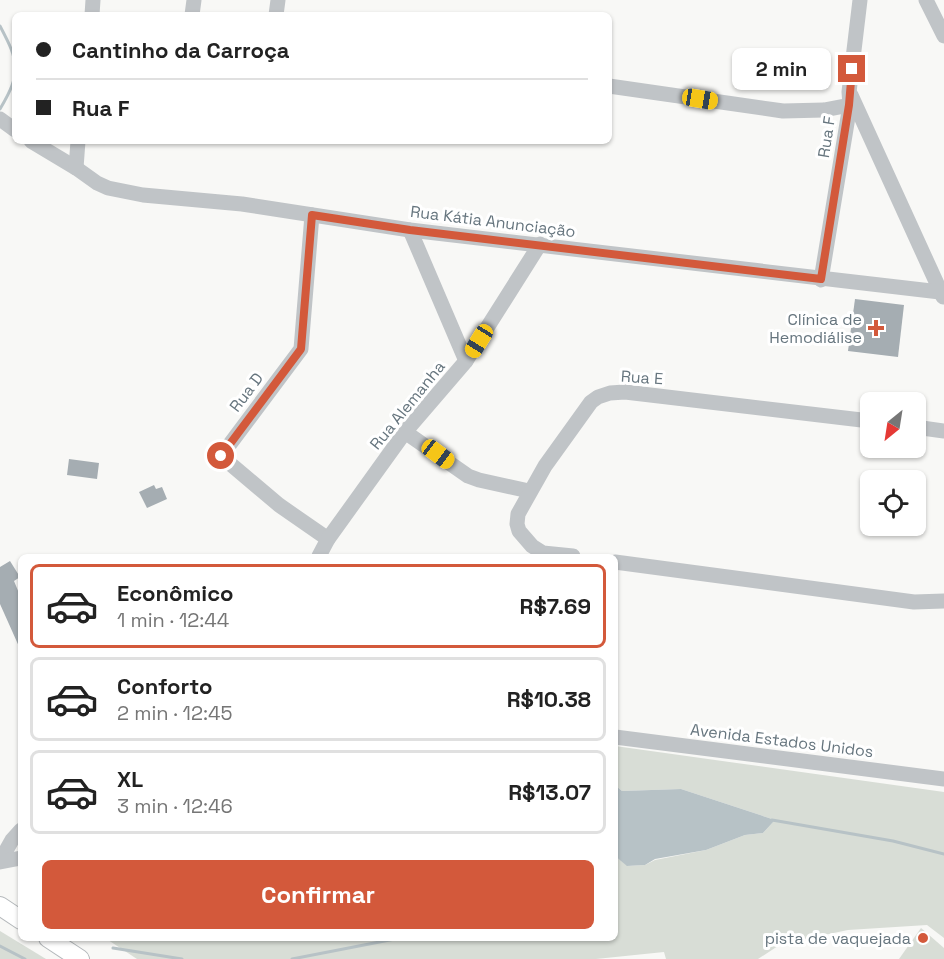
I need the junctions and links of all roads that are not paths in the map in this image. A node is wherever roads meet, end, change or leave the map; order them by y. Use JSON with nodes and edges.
{"nodes":[{"id":1,"x":860,"y":0,"type":"edge"},
{"id":2,"x":926,"y":0,"type":"edge"},
{"id":3,"x":944,"y":36,"type":"edge"},
{"id":4,"x":612,"y":86,"type":"edge"},
{"id":5,"x":849,"y":98,"type":"junction"},
{"id":6,"x":0,"y":118,"type":"edge"},
{"id":7,"x":12,"y":128,"type":"edge"},
{"id":8,"x":36,"y":144,"type":"edge"},
{"id":9,"x":78,"y":144,"type":"edge"},
{"id":10,"x":76,"y":168,"type":"junction"},
{"id":11,"x":312,"y":215,"type":"junction"},
{"id":12,"x":410,"y":230,"type":"junction"},
{"id":13,"x":540,"y":244,"type":"junction"},
{"id":14,"x":821,"y":279,"type":"junction"},
{"id":15,"x":942,"y":296,"type":"edge"},
{"id":16,"x":466,"y":361,"type":"junction"},
{"id":17,"x":860,"y":421,"type":"edge"},
{"id":18,"x":926,"y":429,"type":"edge"},
{"id":19,"x":944,"y":431,"type":"edge"},
{"id":20,"x":405,"y":432,"type":"junction"},
{"id":21,"x":529,"y":491,"type":"junction"},
{"id":22,"x":328,"y":539,"type":"junction"},
{"id":23,"x":320,"y":554,"type":"edge"},
{"id":24,"x":553,"y":554,"type":"edge"},
{"id":25,"x":618,"y":562,"type":"edge"},
{"id":26,"x":944,"y":601,"type":"edge"},
{"id":27,"x":618,"y":737,"type":"edge"},
{"id":28,"x":944,"y":779,"type":"edge"},
{"id":29,"x":18,"y":835,"type":"edge"},
{"id":30,"x":18,"y":859,"type":"edge"},
{"id":31,"x":0,"y":862,"type":"edge"},
{"id":32,"x":0,"y":906,"type":"edge"},
{"id":33,"x":18,"y":918,"type":"edge"},
{"id":34,"x":53,"y":941,"type":"edge"},
{"id":35,"x":80,"y":959,"type":"edge"}],
"edges":[{"from":1,"to":5,"type":"street","name":"Rua F"},
{"from":2,"to":3,"type":"street"},
{"from":4,"to":5,"type":"street"},
{"from":5,"to":14,"type":"street","name":"Rua F"},
{"from":5,"to":15,"type":"street"},
{"from":6,"to":7,"type":"street"},
{"from":8,"to":10,"type":"street","name":"Rua Kátia Anunciação"},
{"from":9,"to":10,"type":"street"},
{"from":10,"to":11,"type":"street","name":"Rua Kátia Anunciação"},
{"from":11,"to":12,"type":"street","name":"Rua Kátia Anunciação"},
{"from":11,"to":22,"type":"street","name":"Rua D"},
{"from":12,"to":13,"type":"street","name":"Rua Kátia Anunciação"},
{"from":12,"to":16,"type":"street"},
{"from":13,"to":14,"type":"street","name":"Rua Kátia Anunciação"},
{"from":13,"to":16,"type":"street","name":"Rua Alemanha"},
{"from":14,"to":15,"type":"street","name":"Rua Kátia Anunciação"},
{"from":16,"to":20,"type":"street","name":"Rua Alemanha"},
{"from":17,"to":21,"type":"street","name":"Rua E"},
{"from":18,"to":19,"type":"street"},
{"from":20,"to":21,"type":"street"},
{"from":20,"to":22,"type":"street","name":"Rua Alemanha"},
{"from":21,"to":24,"type":"street","name":"Rua E"},
{"from":22,"to":23,"type":"street","name":"Rua Alemanha"},
{"from":25,"to":26,"type":"street"},
{"from":27,"to":28,"type":"street","name":"Avenida Estados Unidos"},
{"from":29,"to":31,"type":"street"},
{"from":30,"to":31,"type":"street"},
{"from":32,"to":33,"type":"main road"},
{"from":34,"to":35,"type":"main road"}]}
